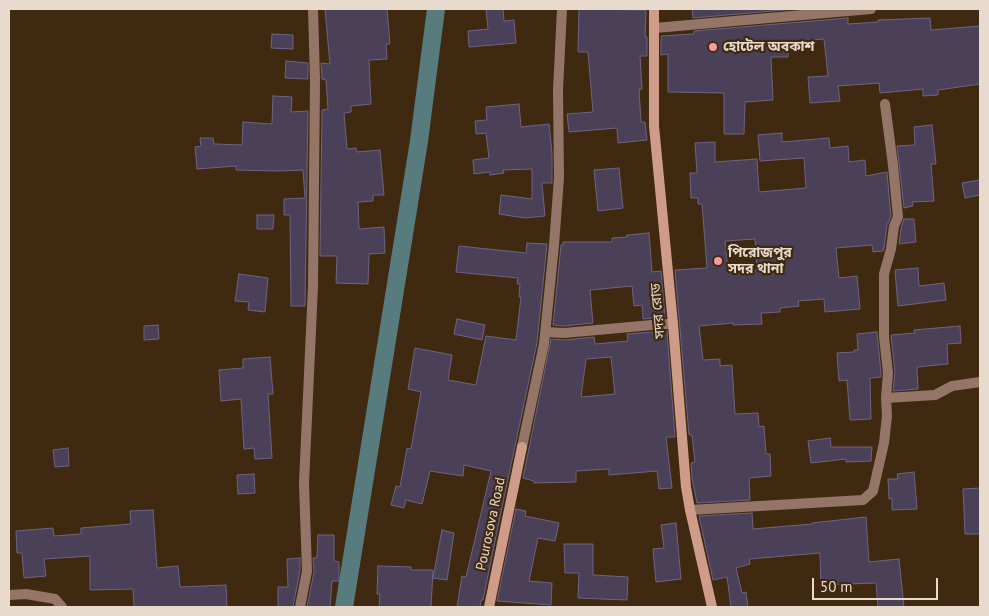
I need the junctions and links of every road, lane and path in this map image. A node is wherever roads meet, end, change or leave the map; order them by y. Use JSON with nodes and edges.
{"nodes":[{"id":1,"x":313,"y":9,"type":"edge"},
{"id":2,"x":562,"y":9,"type":"edge"},
{"id":3,"x":654,"y":9,"type":"edge"},
{"id":4,"x":871,"y":9,"type":"edge"},
{"id":5,"x":654,"y":28,"type":"junction"},
{"id":6,"x":885,"y":104,"type":"dead end"},
{"id":7,"x":673,"y":324,"type":"junction"},
{"id":8,"x":546,"y":332,"type":"junction"},
{"id":9,"x":980,"y":382,"type":"edge"},
{"id":10,"x":886,"y":398,"type":"junction"},
{"id":11,"x":690,"y":510,"type":"junction"},
{"id":12,"x":9,"y":595,"type":"edge"},
{"id":13,"x":62,"y":607,"type":"edge"},
{"id":14,"x":300,"y":607,"type":"edge"},
{"id":15,"x":489,"y":607,"type":"edge"},
{"id":16,"x":712,"y":607,"type":"edge"}],
"edges":[{"from":1,"to":14,"type":"street"},
{"from":2,"to":8,"type":"street"},
{"from":3,"to":5,"type":"street","name":"সদর রোড"},
{"from":4,"to":5,"type":"street"},
{"from":5,"to":7,"type":"street","name":"সদর রোড"},
{"from":6,"to":10,"type":"street"},
{"from":7,"to":8,"type":"street"},
{"from":7,"to":11,"type":"street","name":"সদর রোড"},
{"from":8,"to":15,"type":"street","name":"Pourosova Road"},
{"from":9,"to":10,"type":"street"},
{"from":10,"to":11,"type":"street"},
{"from":11,"to":16,"type":"street","name":"সদর রোড"},
{"from":12,"to":13,"type":"street"}]}
